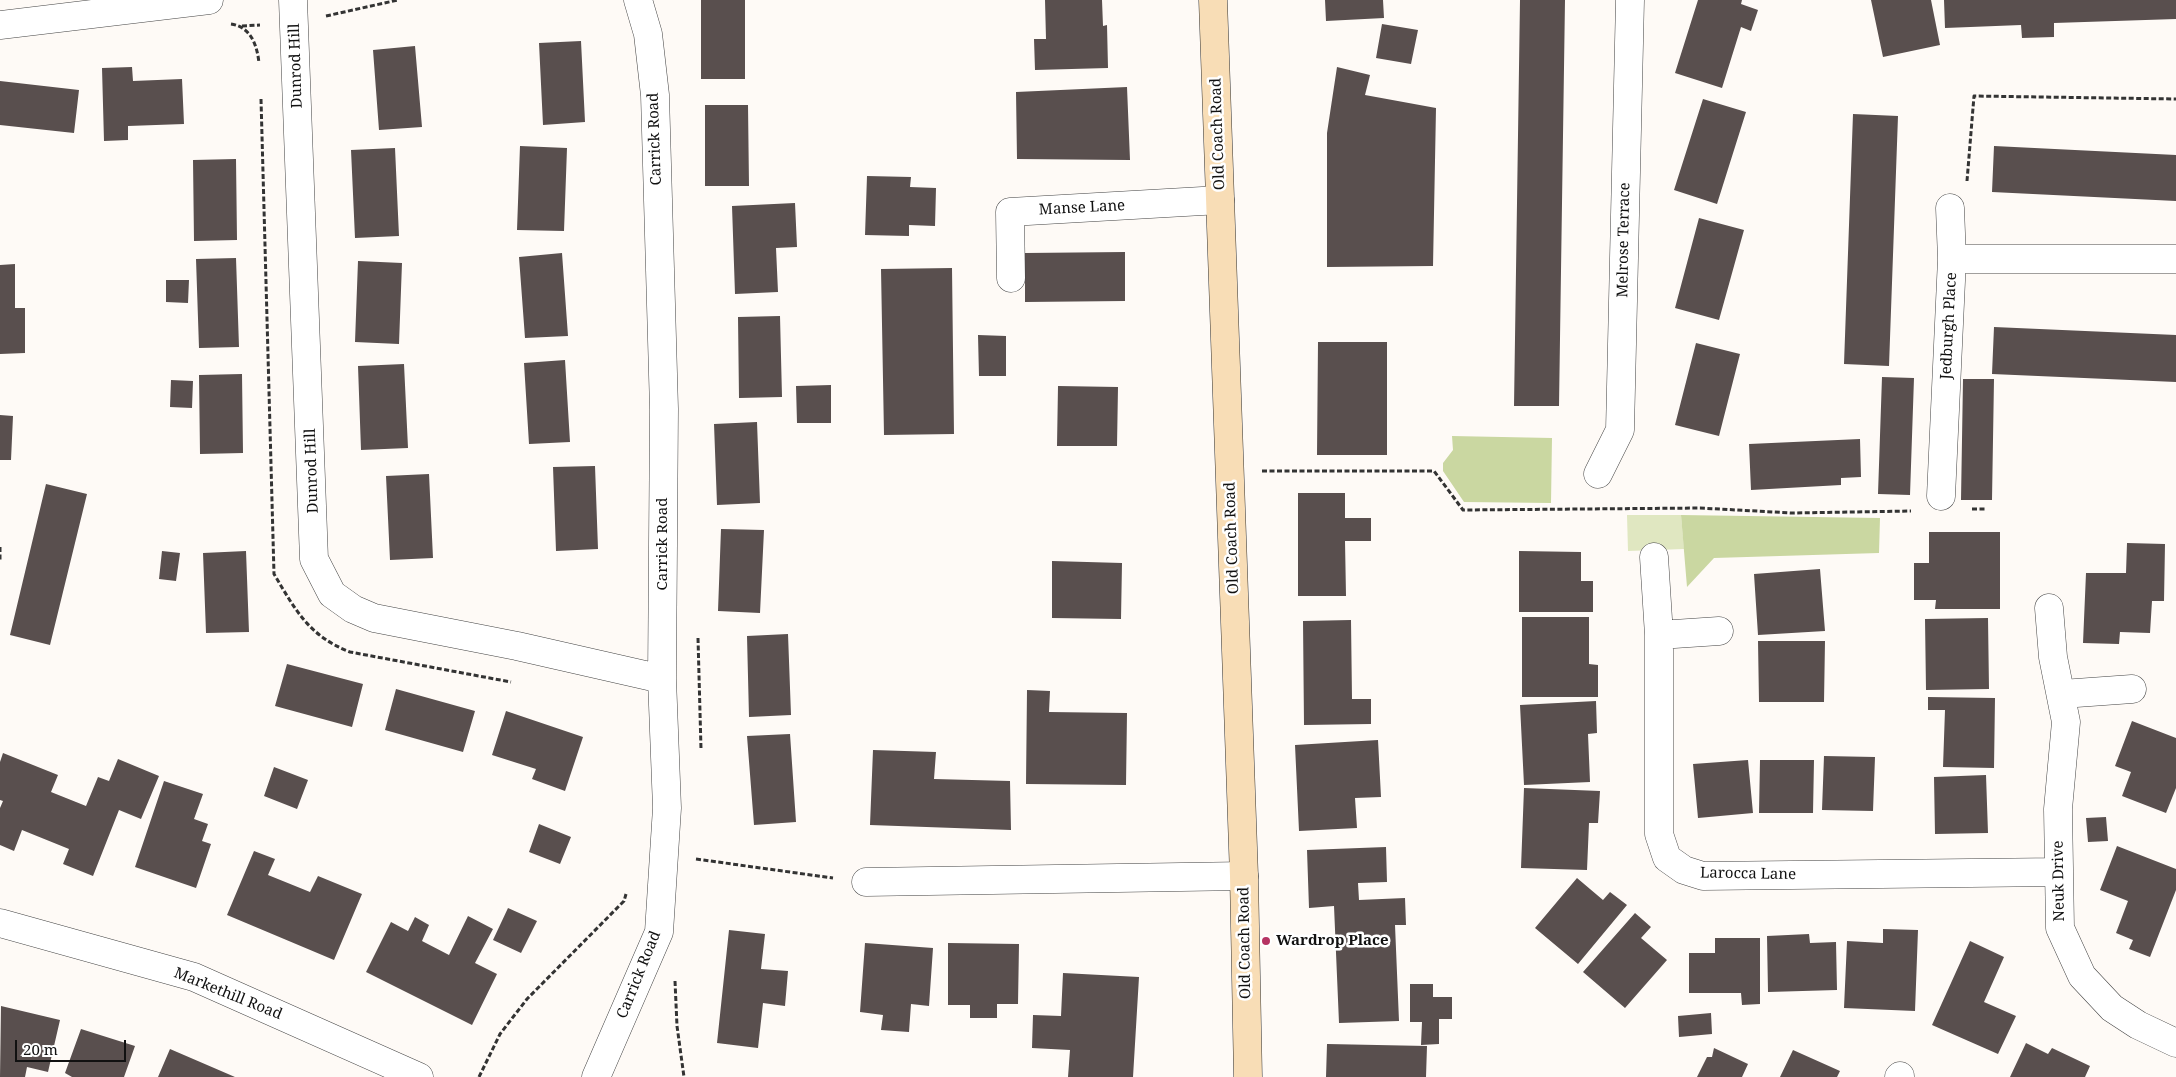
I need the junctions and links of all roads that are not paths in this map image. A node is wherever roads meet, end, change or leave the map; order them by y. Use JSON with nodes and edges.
{"nodes":[{"id":1,"x":638,"y":0,"type":"edge"},
{"id":2,"x":1213,"y":0,"type":"edge"},
{"id":3,"x":1630,"y":0,"type":"edge"},
{"id":4,"x":215,"y":11,"type":"edge"},
{"id":5,"x":293,"y":12,"type":"edge"},
{"id":6,"x":0,"y":25,"type":"edge"},
{"id":7,"x":1220,"y":200,"type":"junction"},
{"id":8,"x":1950,"y":208,"type":"road end"},
{"id":9,"x":1952,"y":259,"type":"junction"},
{"id":10,"x":2176,"y":259,"type":"edge"},
{"id":11,"x":1011,"y":278,"type":"dead end"},
{"id":12,"x":1598,"y":474,"type":"dead end"},
{"id":13,"x":1942,"y":496,"type":"dead end"},
{"id":14,"x":1654,"y":557,"type":"dead end"},
{"id":15,"x":2049,"y":608,"type":"dead end"},
{"id":16,"x":1719,"y":631,"type":"dead end"},
{"id":17,"x":1659,"y":634,"type":"junction"},
{"id":18,"x":662,"y":679,"type":"junction"},
{"id":19,"x":2132,"y":689,"type":"dead end"},
{"id":20,"x":2062,"y":694,"type":"junction"},
{"id":21,"x":2058,"y":872,"type":"junction"},
{"id":22,"x":1244,"y":876,"type":"junction"},
{"id":23,"x":866,"y":882,"type":"road end"},
{"id":24,"x":0,"y":923,"type":"edge"},
{"id":25,"x":2176,"y":1043,"type":"edge"},
{"id":26,"x":419,"y":1077,"type":"edge"},
{"id":27,"x":596,"y":1077,"type":"edge"},
{"id":28,"x":1248,"y":1077,"type":"edge"}],
"edges":[{"from":1,"to":18,"type":"street","name":"Carrick Road"},
{"from":2,"to":7,"type":"street","name":"Old Coach Road"},
{"from":3,"to":12,"type":"street","name":"Melrose Terrace"},
{"from":4,"to":6,"type":"street"},
{"from":5,"to":18,"type":"street","name":"Dunrod Hill"},
{"from":7,"to":11,"type":"street","name":"Manse Lane"},
{"from":7,"to":22,"type":"street","name":"Old Coach Road"},
{"from":8,"to":9,"type":"street"},
{"from":9,"to":10,"type":"street","name":"Jedburgh Place"},
{"from":9,"to":13,"type":"street","name":"Jedburgh Place"},
{"from":14,"to":17,"type":"street","name":"Larocca Lane"},
{"from":15,"to":20,"type":"street","name":"Neuk Drive"},
{"from":16,"to":17,"type":"street"},
{"from":17,"to":21,"type":"street","name":"Larocca Lane"},
{"from":18,"to":27,"type":"street","name":"Carrick Road"},
{"from":19,"to":20,"type":"street"},
{"from":20,"to":21,"type":"street","name":"Neuk Drive"},
{"from":21,"to":25,"type":"street","name":"Neuk Drive"},
{"from":22,"to":23,"type":"street"},
{"from":22,"to":28,"type":"street","name":"Old Coach Road"},
{"from":24,"to":26,"type":"street","name":"Markethill Road"}]}
